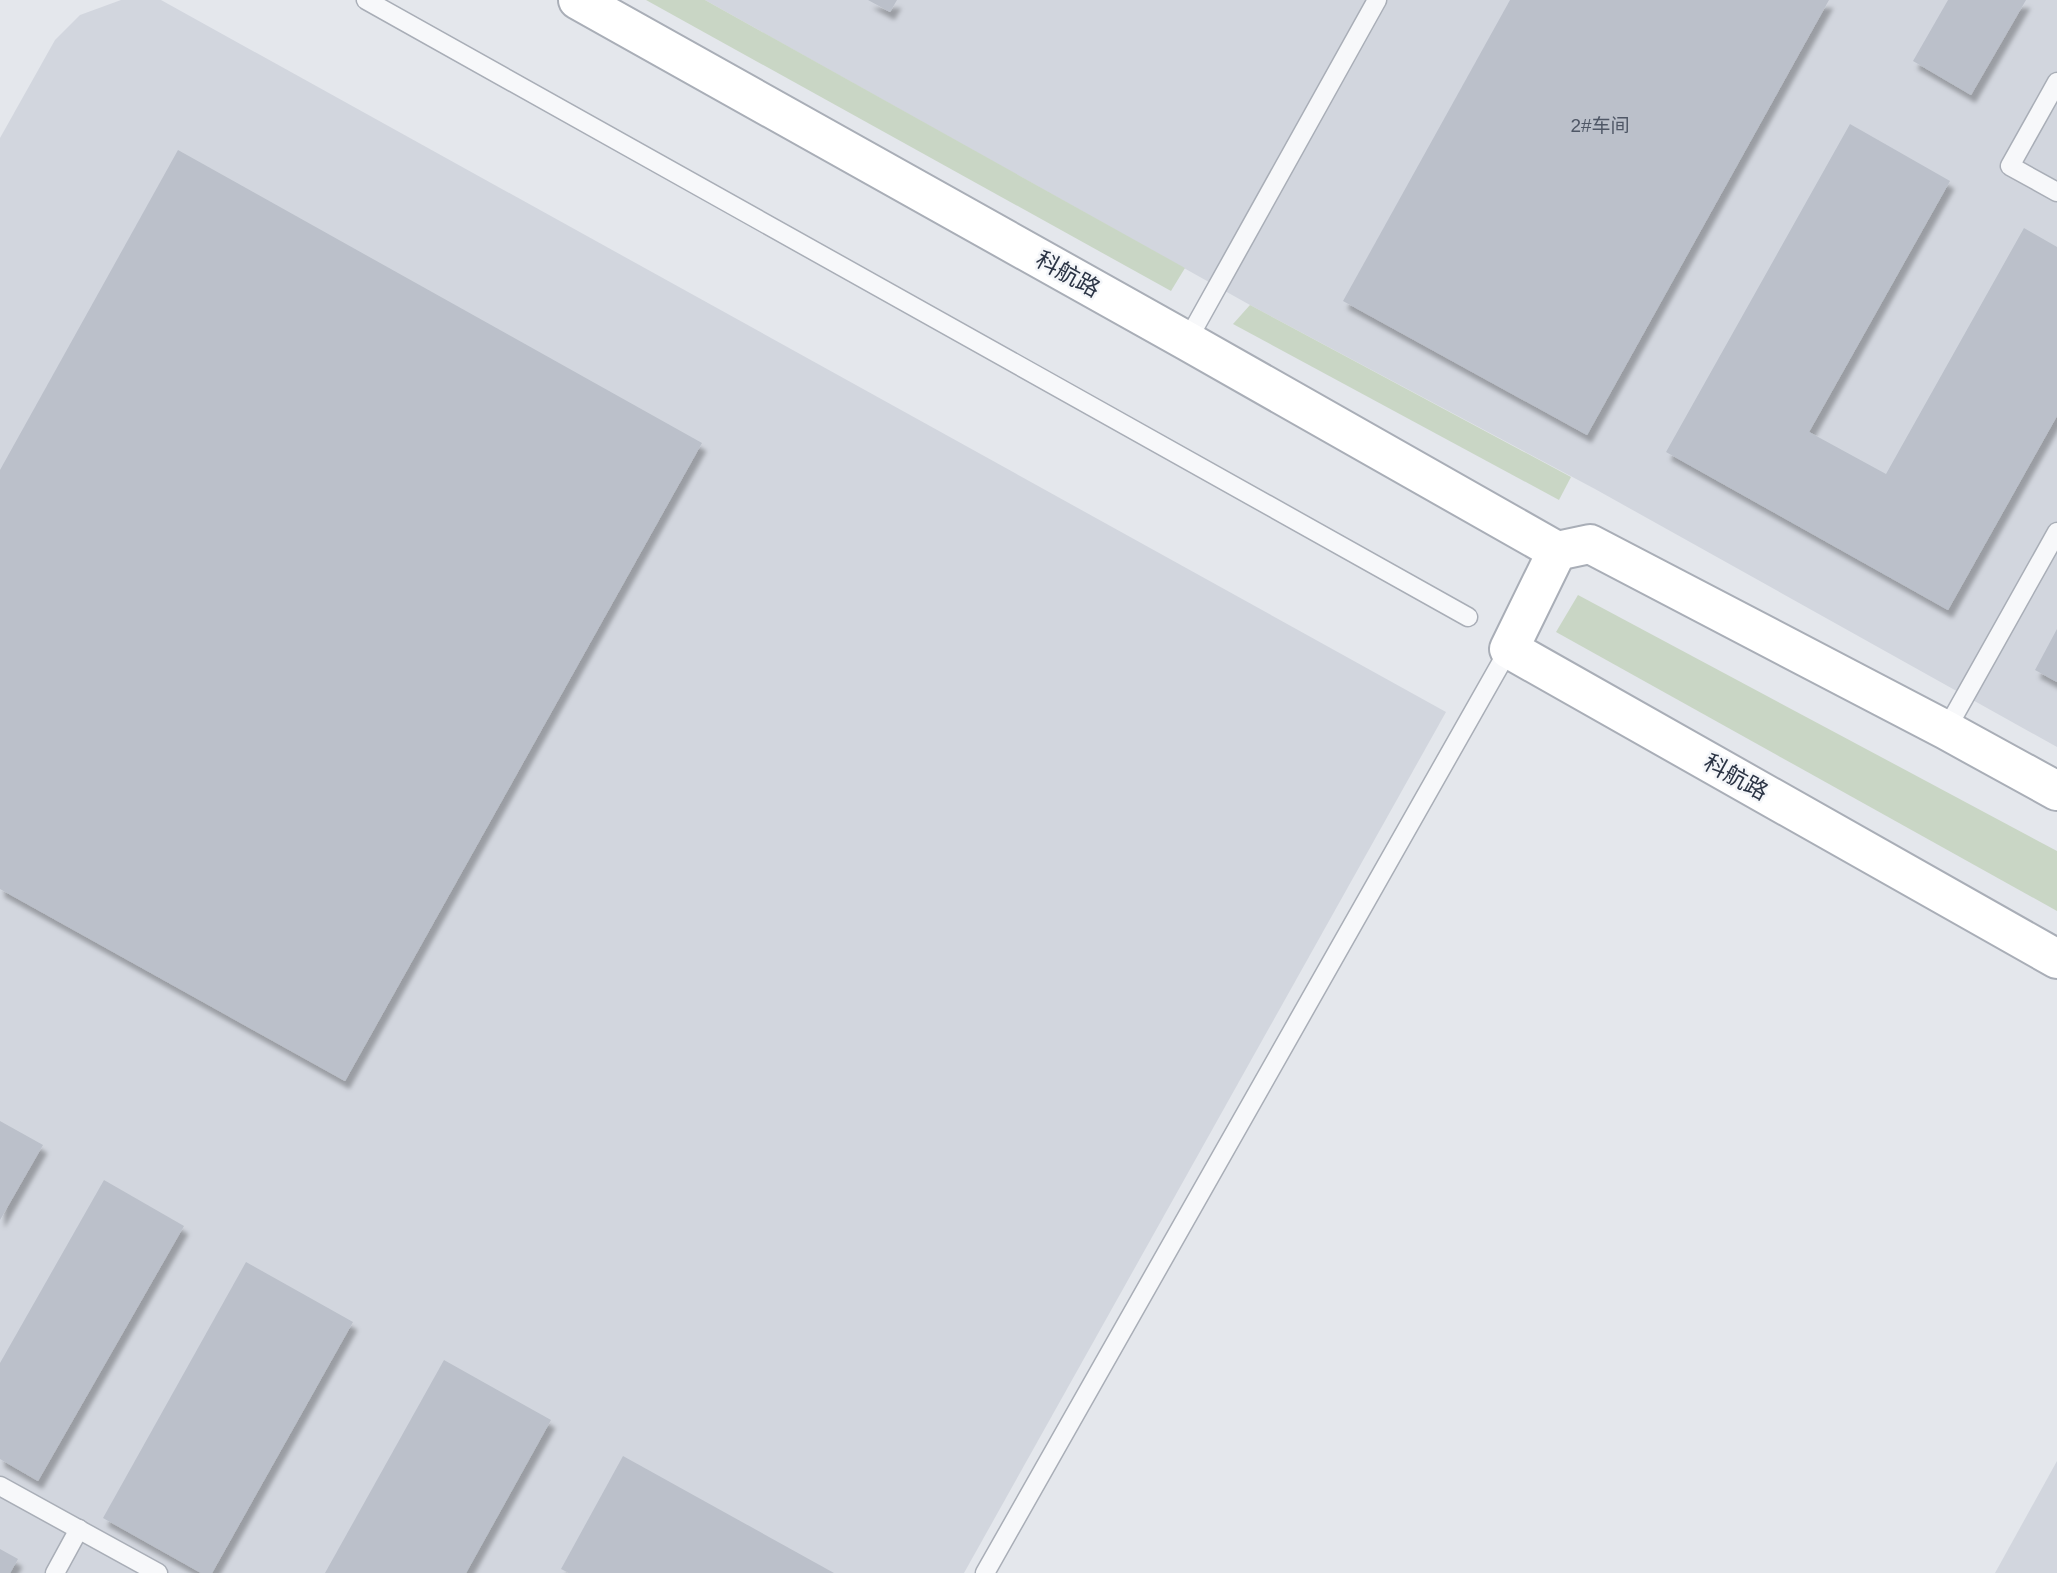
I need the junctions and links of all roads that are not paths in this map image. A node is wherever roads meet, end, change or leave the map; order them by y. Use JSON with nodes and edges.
{"nodes":[{"id":1,"x":366,"y":0,"type":"edge"},
{"id":2,"x":578,"y":0,"type":"edge"},
{"id":3,"x":1377,"y":0,"type":"edge"},
{"id":4,"x":2057,"y":82,"type":"edge"},
{"id":5,"x":2057,"y":192,"type":"edge"},
{"id":6,"x":1186,"y":341,"type":"junction"},
{"id":7,"x":2057,"y":532,"type":"edge"},
{"id":8,"x":1557,"y":551,"type":"junction"},
{"id":9,"x":1468,"y":617,"type":"dead end"},
{"id":10,"x":1509,"y":649,"type":"junction"},
{"id":11,"x":1946,"y":730,"type":"junction"},
{"id":12,"x":2057,"y":791,"type":"edge"},
{"id":13,"x":2057,"y":959,"type":"edge"},
{"id":14,"x":0,"y":1486,"type":"edge"},
{"id":15,"x":79,"y":1530,"type":"junction"},
{"id":16,"x":55,"y":1573,"type":"edge"},
{"id":17,"x":158,"y":1573,"type":"edge"},
{"id":18,"x":985,"y":1573,"type":"edge"}],
"edges":[{"from":1,"to":9,"type":"lane"},
{"from":2,"to":6,"type":"main road","name":"科航路"},
{"from":3,"to":6,"type":"lane"},
{"from":4,"to":5,"type":"lane"},
{"from":6,"to":8,"type":"main road","name":"科航路"},
{"from":7,"to":11,"type":"lane"},
{"from":8,"to":10,"type":"main road"},
{"from":8,"to":11,"type":"main road"},
{"from":10,"to":13,"type":"main road","name":"科航路"},
{"from":10,"to":18,"type":"lane"},
{"from":11,"to":12,"type":"main road"},
{"from":14,"to":15,"type":"lane"},
{"from":15,"to":16,"type":"lane"},
{"from":15,"to":17,"type":"lane"}]}
